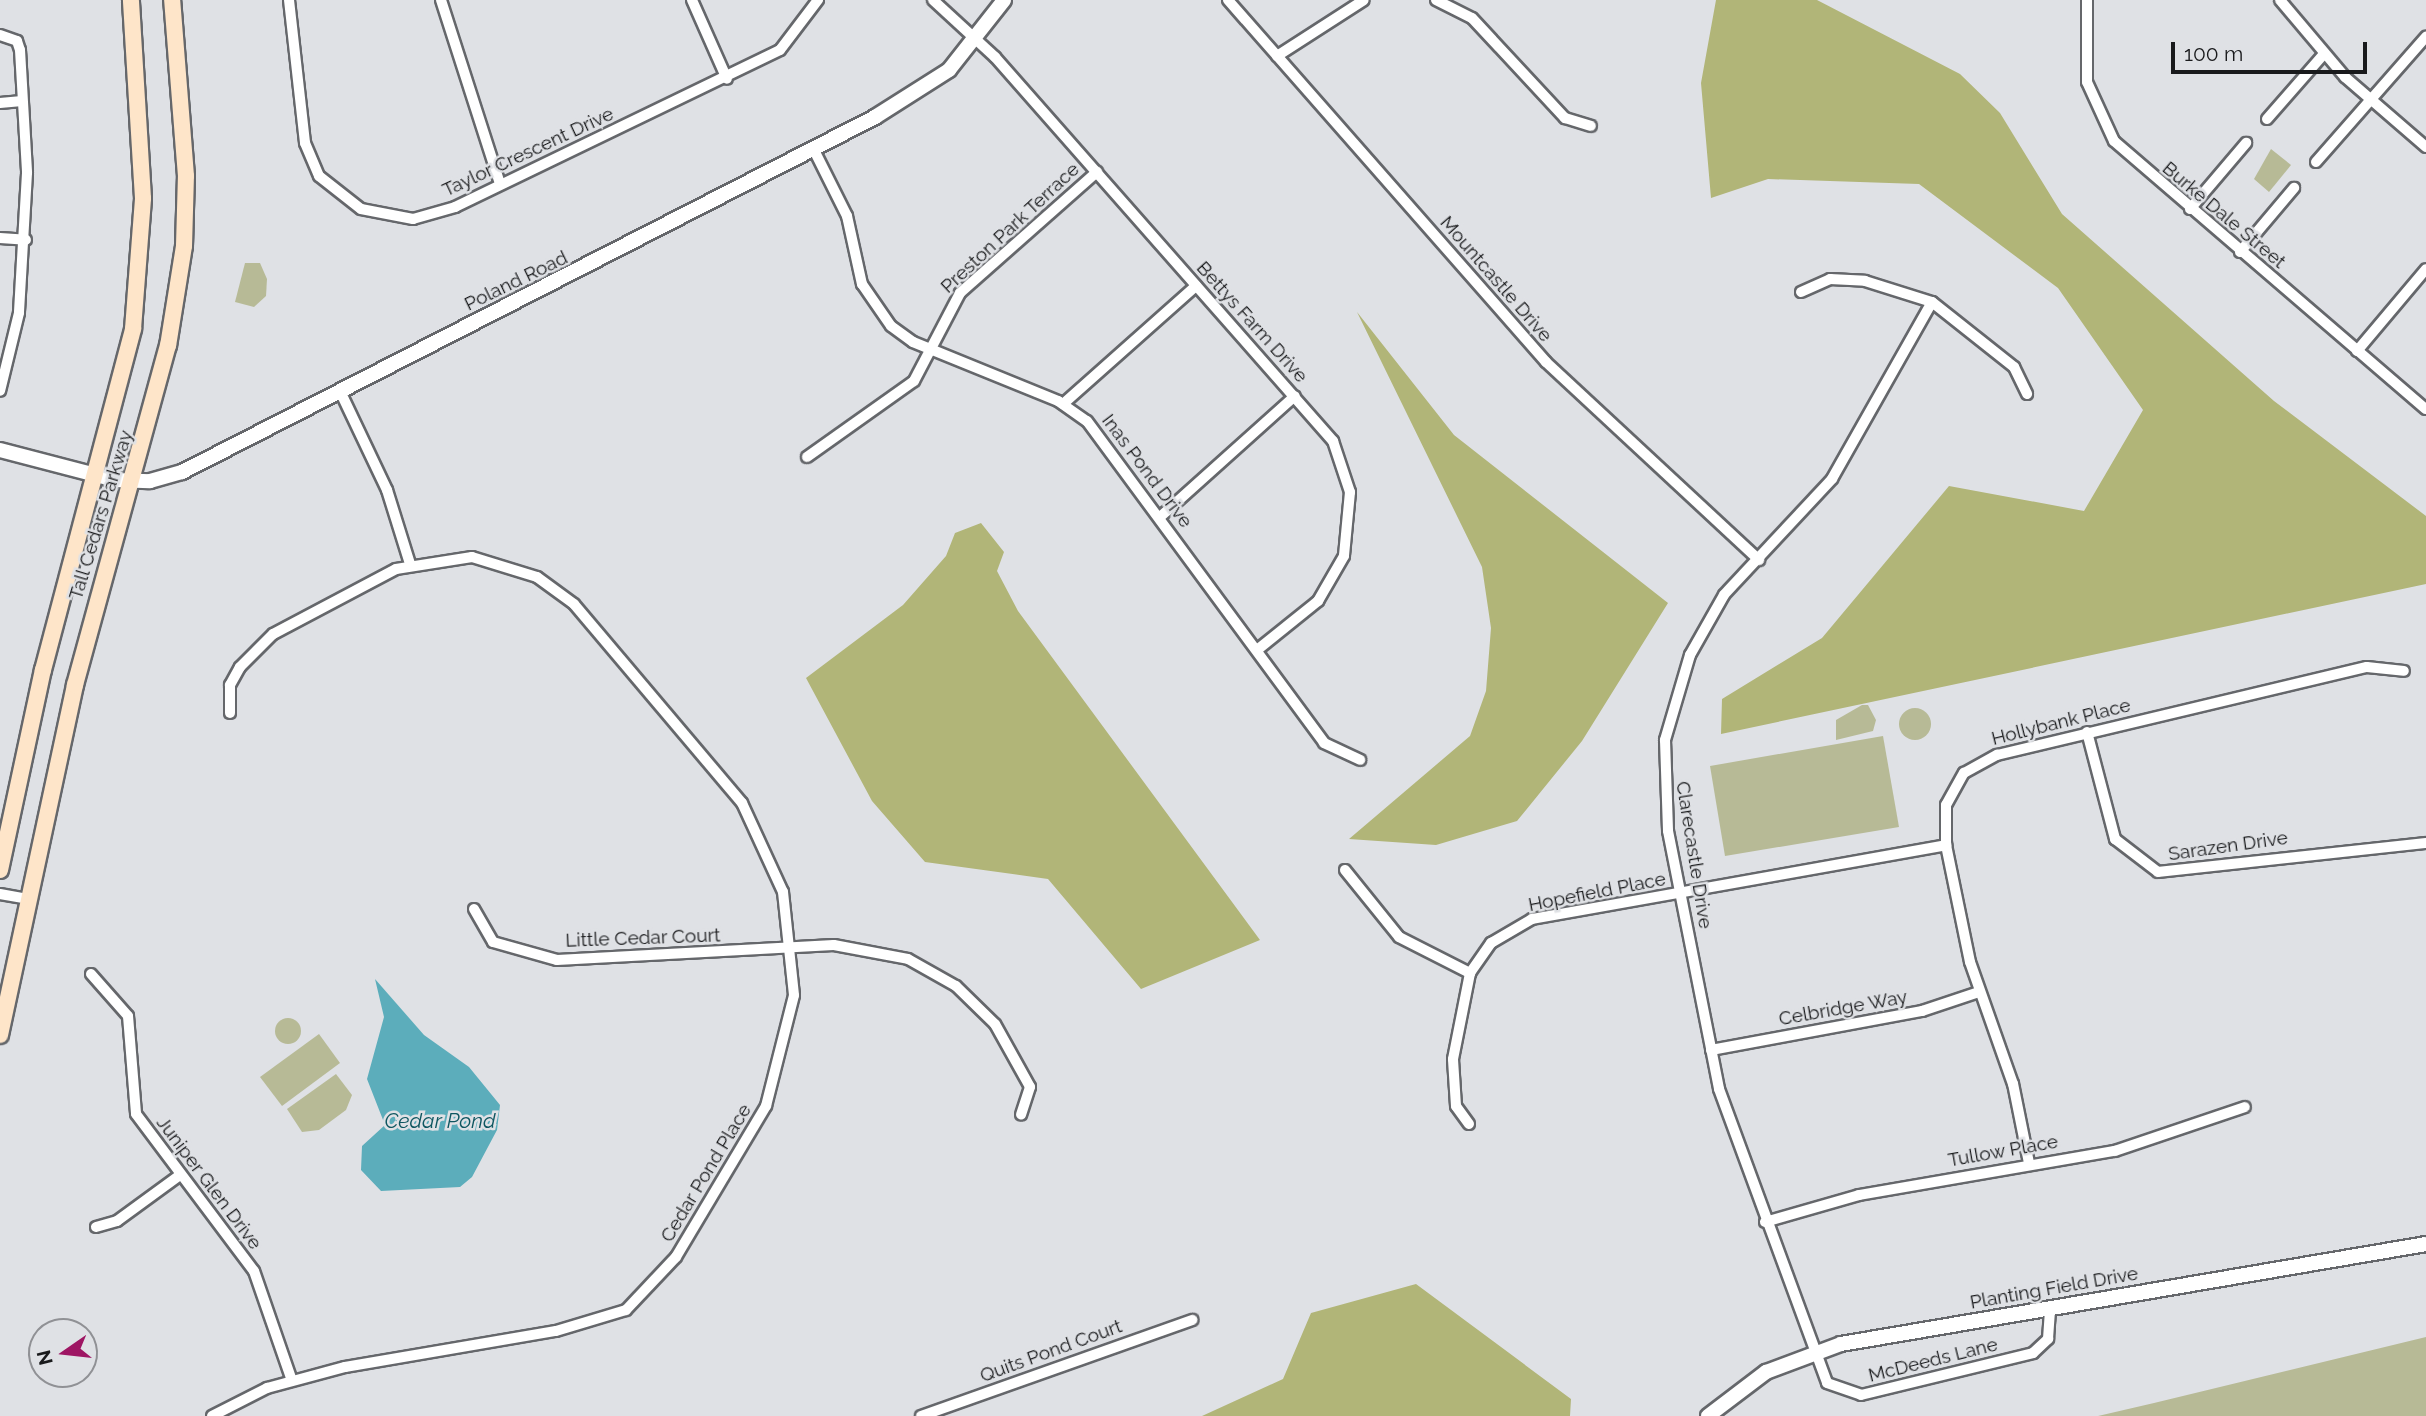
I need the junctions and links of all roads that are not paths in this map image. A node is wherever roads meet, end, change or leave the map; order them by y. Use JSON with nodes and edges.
{"nodes":[{"id":1,"x":131,"y":0,"type":"edge"},
{"id":2,"x":172,"y":0,"type":"edge"},
{"id":3,"x":289,"y":0,"type":"edge"},
{"id":4,"x":441,"y":0,"type":"edge"},
{"id":5,"x":692,"y":0,"type":"edge"},
{"id":6,"x":818,"y":0,"type":"edge"},
{"id":7,"x":933,"y":0,"type":"edge"},
{"id":8,"x":1004,"y":0,"type":"edge"},
{"id":9,"x":1228,"y":0,"type":"edge"},
{"id":10,"x":1364,"y":0,"type":"edge"},
{"id":11,"x":1436,"y":0,"type":"edge"},
{"id":12,"x":2087,"y":0,"type":"edge"},
{"id":13,"x":2280,"y":0,"type":"edge"},
{"id":14,"x":0,"y":36,"type":"edge"},
{"id":15,"x":2426,"y":37,"type":"edge"},
{"id":16,"x":977,"y":40,"type":"junction"},
{"id":17,"x":2323,"y":55,"type":"junction"},
{"id":18,"x":1277,"y":56,"type":"junction"},
{"id":19,"x":727,"y":79,"type":"junction"},
{"id":20,"x":2369,"y":99,"type":"junction"},
{"id":21,"x":22,"y":100,"type":"junction"},
{"id":22,"x":0,"y":103,"type":"edge"},
{"id":23,"x":2267,"y":119,"type":"dead end"},
{"id":24,"x":1591,"y":126,"type":"dead end"},
{"id":25,"x":2246,"y":143,"type":"dead end"},
{"id":26,"x":2426,"y":146,"type":"edge"},
{"id":27,"x":814,"y":150,"type":"junction"},
{"id":28,"x":2316,"y":162,"type":"dead end"},
{"id":29,"x":1097,"y":172,"type":"junction"},
{"id":30,"x":500,"y":184,"type":"junction"},
{"id":31,"x":2294,"y":188,"type":"dead end"},
{"id":32,"x":2190,"y":209,"type":"junction"},
{"id":33,"x":0,"y":238,"type":"edge"},
{"id":34,"x":26,"y":240,"type":"junction"},
{"id":35,"x":2240,"y":252,"type":"junction"},
{"id":36,"x":2426,"y":269,"type":"edge"},
{"id":37,"x":1196,"y":286,"type":"junction"},
{"id":38,"x":1801,"y":292,"type":"dead end"},
{"id":39,"x":1933,"y":302,"type":"junction"},
{"id":40,"x":929,"y":349,"type":"junction"},
{"id":41,"x":2357,"y":351,"type":"junction"},
{"id":42,"x":0,"y":391,"type":"edge"},
{"id":43,"x":340,"y":391,"type":"junction"},
{"id":44,"x":2027,"y":394,"type":"dead end"},
{"id":45,"x":1295,"y":396,"type":"junction"},
{"id":46,"x":1063,"y":404,"type":"junction"},
{"id":47,"x":2426,"y":409,"type":"edge"},
{"id":48,"x":0,"y":450,"type":"edge"},
{"id":49,"x":807,"y":457,"type":"dead end"},
{"id":50,"x":96,"y":477,"type":"junction"},
{"id":51,"x":135,"y":482,"type":"junction"},
{"id":52,"x":1160,"y":517,"type":"junction"},
{"id":53,"x":1759,"y":560,"type":"junction"},
{"id":54,"x":410,"y":564,"type":"junction"},
{"id":55,"x":1256,"y":650,"type":"junction"},
{"id":56,"x":2404,"y":671,"type":"dead end"},
{"id":57,"x":230,"y":713,"type":"dead end"},
{"id":58,"x":2087,"y":732,"type":"junction"},
{"id":59,"x":1360,"y":760,"type":"dead end"},
{"id":60,"x":2426,"y":843,"type":"edge"},
{"id":61,"x":1946,"y":845,"type":"junction"},
{"id":62,"x":0,"y":870,"type":"edge"},
{"id":63,"x":1345,"y":870,"type":"dead end"},
{"id":64,"x":1681,"y":893,"type":"junction"},
{"id":65,"x":0,"y":894,"type":"edge"},
{"id":66,"x":28,"y":899,"type":"junction"},
{"id":67,"x":474,"y":909,"type":"dead end"},
{"id":68,"x":793,"y":948,"type":"junction"},
{"id":69,"x":1470,"y":973,"type":"junction"},
{"id":70,"x":91,"y":974,"type":"dead end"},
{"id":71,"x":1979,"y":992,"type":"junction"},
{"id":72,"x":0,"y":1035,"type":"edge"},
{"id":73,"x":1711,"y":1050,"type":"junction"},
{"id":74,"x":2245,"y":1107,"type":"dead end"},
{"id":75,"x":1021,"y":1115,"type":"dead end"},
{"id":76,"x":1469,"y":1124,"type":"dead end"},
{"id":77,"x":2029,"y":1163,"type":"junction"},
{"id":78,"x":180,"y":1175,"type":"junction"},
{"id":79,"x":1765,"y":1222,"type":"junction"},
{"id":80,"x":96,"y":1227,"type":"dead end"},
{"id":81,"x":2426,"y":1244,"type":"edge"},
{"id":82,"x":2050,"y":1308,"type":"junction"},
{"id":83,"x":1192,"y":1320,"type":"dead end"},
{"id":84,"x":1810,"y":1352,"type":"junction"},
{"id":85,"x":292,"y":1381,"type":"junction"},
{"id":86,"x":212,"y":1416,"type":"edge"},
{"id":87,"x":921,"y":1416,"type":"edge"},
{"id":88,"x":1708,"y":1416,"type":"edge"}],
"edges":[{"from":1,"to":50,"type":"main road","name":"Tall Cedars Parkway"},
{"from":2,"to":51,"type":"main road","name":"Tall Cedars Parkway"},
{"from":3,"to":30,"type":"street","name":"Taylor Crescent Drive"},
{"from":4,"to":30,"type":"street"},
{"from":5,"to":19,"type":"street"},
{"from":6,"to":19,"type":"street","name":"Taylor Crescent Drive"},
{"from":7,"to":16,"type":"street","name":"Bettys Farm Drive"},
{"from":8,"to":16,"type":"street","name":"Poland Road"},
{"from":9,"to":18,"type":"street","name":"Mountcastle Drive"},
{"from":10,"to":18,"type":"street"},
{"from":11,"to":24,"type":"street"},
{"from":12,"to":32,"type":"street","name":"Burke Dale Street"},
{"from":13,"to":17,"type":"street"},
{"from":14,"to":21,"type":"street"},
{"from":15,"to":20,"type":"street"},
{"from":16,"to":27,"type":"street","name":"Poland Road"},
{"from":16,"to":29,"type":"street","name":"Bettys Farm Drive"},
{"from":17,"to":20,"type":"street"},
{"from":17,"to":23,"type":"street"},
{"from":18,"to":53,"type":"street","name":"Mountcastle Drive"},
{"from":19,"to":30,"type":"street","name":"Taylor Crescent Drive"},
{"from":20,"to":26,"type":"street"},
{"from":20,"to":28,"type":"street"},
{"from":21,"to":22,"type":"street"},
{"from":21,"to":34,"type":"street"},
{"from":25,"to":32,"type":"street"},
{"from":27,"to":40,"type":"street","name":"Inas Pond Drive"},
{"from":27,"to":43,"type":"street","name":"Poland Road"},
{"from":29,"to":37,"type":"street","name":"Bettys Farm Drive"},
{"from":29,"to":40,"type":"street","name":"Preston Park Terrace"},
{"from":31,"to":35,"type":"street"},
{"from":32,"to":35,"type":"street","name":"Burke Dale Street"},
{"from":33,"to":34,"type":"street"},
{"from":34,"to":42,"type":"street"},
{"from":35,"to":41,"type":"street","name":"Burke Dale Street"},
{"from":36,"to":41,"type":"street"},
{"from":37,"to":45,"type":"street","name":"Bettys Farm Drive"},
{"from":37,"to":46,"type":"street"},
{"from":38,"to":39,"type":"street"},
{"from":39,"to":44,"type":"street"},
{"from":39,"to":53,"type":"street","name":"Clarecastle Drive"},
{"from":40,"to":46,"type":"street","name":"Inas Pond Drive"},
{"from":40,"to":49,"type":"street","name":"Preston Park Terrace"},
{"from":41,"to":47,"type":"street","name":"Burke Dale Street"},
{"from":43,"to":51,"type":"street","name":"Poland Road"},
{"from":43,"to":54,"type":"street"},
{"from":45,"to":52,"type":"street"},
{"from":45,"to":55,"type":"street","name":"Bettys Farm Drive"},
{"from":46,"to":52,"type":"street","name":"Inas Pond Drive"},
{"from":48,"to":50,"type":"street","name":"Poland Road"},
{"from":50,"to":51,"type":"street","name":"Poland Road"},
{"from":50,"to":62,"type":"main road","name":"Tall Cedars Parkway"},
{"from":51,"to":66,"type":"main road","name":"Tall Cedars Parkway"},
{"from":52,"to":55,"type":"street","name":"Inas Pond Drive"},
{"from":53,"to":64,"type":"street","name":"Clarecastle Drive"},
{"from":54,"to":57,"type":"street","name":"Cedar Pond Place"},
{"from":54,"to":68,"type":"street","name":"Cedar Pond Place"},
{"from":55,"to":59,"type":"street","name":"Inas Pond Drive"},
{"from":56,"to":58,"type":"street","name":"Hollybank Place"},
{"from":58,"to":60,"type":"street","name":"Sarazen Drive"},
{"from":58,"to":61,"type":"street","name":"Hollybank Place"},
{"from":61,"to":64,"type":"street","name":"Hopefield Place"},
{"from":61,"to":71,"type":"street","name":"Hollybank Place"},
{"from":63,"to":69,"type":"street"},
{"from":64,"to":69,"type":"street","name":"Hopefield Place"},
{"from":64,"to":73,"type":"street","name":"Clarecastle Drive"},
{"from":65,"to":66,"type":"street"},
{"from":66,"to":72,"type":"main road","name":"Tall Cedars Parkway"},
{"from":67,"to":68,"type":"street","name":"Little Cedar Court"},
{"from":68,"to":75,"type":"street","name":"Little Cedar Court"},
{"from":68,"to":85,"type":"street","name":"Cedar Pond Place"},
{"from":69,"to":76,"type":"street","name":"Hopefield Place"},
{"from":70,"to":78,"type":"street","name":"Juniper Glen Drive"},
{"from":71,"to":73,"type":"street","name":"Celbridge Way"},
{"from":71,"to":77,"type":"street","name":"Hollybank Place"},
{"from":73,"to":79,"type":"street","name":"Clarecastle Drive"},
{"from":74,"to":77,"type":"street","name":"Tullow Place"},
{"from":77,"to":79,"type":"street","name":"Tullow Place"},
{"from":78,"to":80,"type":"street"},
{"from":78,"to":85,"type":"street","name":"Juniper Glen Drive"},
{"from":79,"to":84,"type":"street","name":"Clarecastle Drive"},
{"from":81,"to":82,"type":"street","name":"Planting Field Drive"},
{"from":82,"to":84,"type":"street","name":"Planting Field Drive"},
{"from":82,"to":84,"type":"street","name":"McDeeds Lane"},
{"from":83,"to":87,"type":"street","name":"Quits Pond Court"},
{"from":84,"to":88,"type":"street","name":"Planting Field Drive"},
{"from":85,"to":86,"type":"street","name":"Cedar Pond Place"}]}
